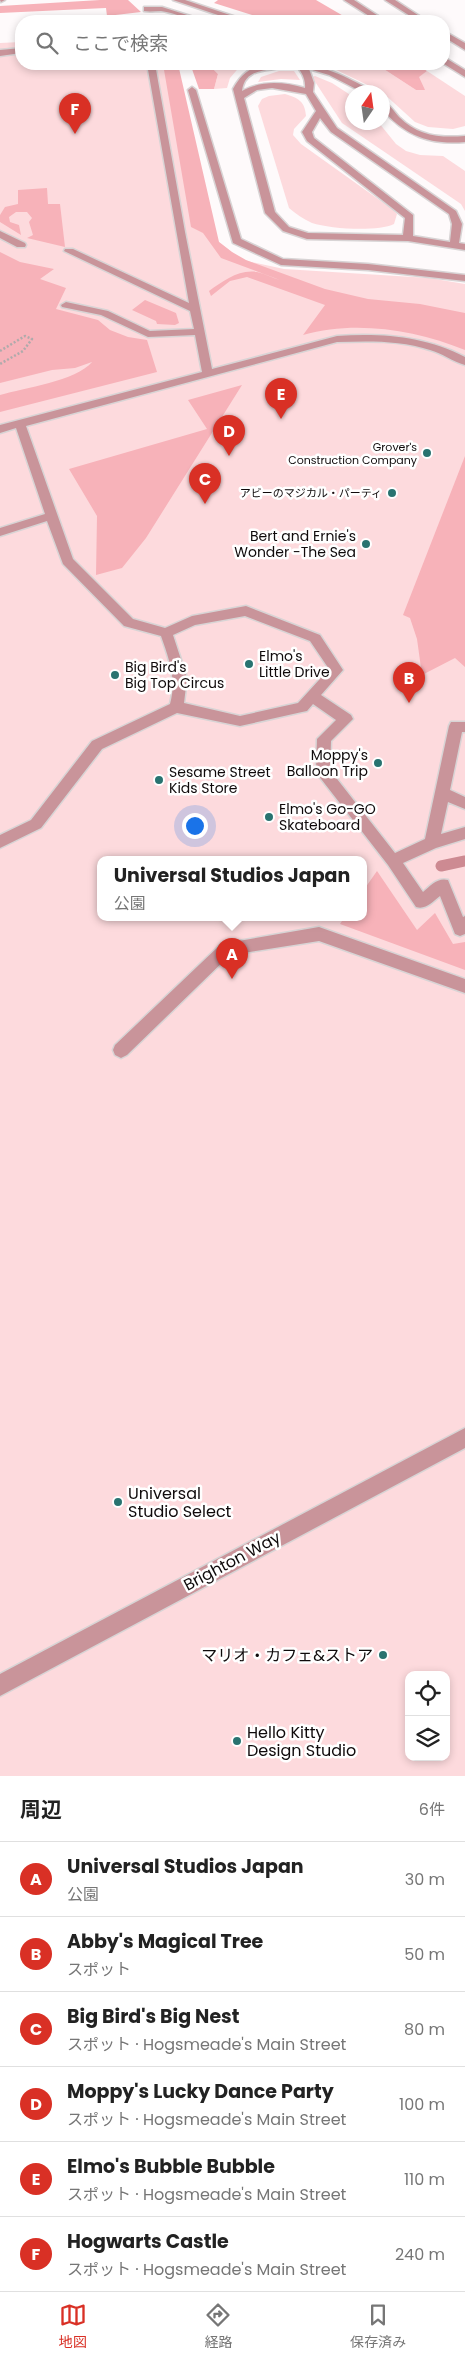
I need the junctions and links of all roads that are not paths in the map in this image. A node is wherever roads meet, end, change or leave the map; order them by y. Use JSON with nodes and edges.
{"nodes":[{"id":1,"x":139,"y":0,"type":"edge"},
{"id":2,"x":177,"y":0,"type":"edge"},
{"id":3,"x":348,"y":0,"type":"edge"},
{"id":4,"x":389,"y":0,"type":"edge"},
{"id":5,"x":147,"y":9,"type":"junction"},
{"id":6,"x":165,"y":15,"type":"edge"},
{"id":7,"x":180,"y":15,"type":"edge"},
{"id":8,"x":225,"y":15,"type":"edge"},
{"id":9,"x":372,"y":15,"type":"edge"},
{"id":10,"x":413,"y":15,"type":"edge"},
{"id":11,"x":450,"y":38,"type":"edge"},
{"id":12,"x":465,"y":47,"type":"edge"},
{"id":13,"x":15,"y":52,"type":"edge"},
{"id":14,"x":0,"y":53,"type":"edge"},
{"id":15,"x":450,"y":64,"type":"edge"},
{"id":16,"x":152,"y":70,"type":"edge"},
{"id":17,"x":246,"y":70,"type":"edge"},
{"id":18,"x":254,"y":70,"type":"edge"},
{"id":19,"x":305,"y":70,"type":"edge"},
{"id":20,"x":322,"y":70,"type":"edge"},
{"id":21,"x":465,"y":74,"type":"edge"},
{"id":22,"x":241,"y":79,"type":"junction"},
{"id":23,"x":355,"y":85,"type":"edge"},
{"id":24,"x":192,"y":90,"type":"dead end"},
{"id":25,"x":309,"y":92,"type":"junction"},
{"id":26,"x":239,"y":97,"type":"junction"},
{"id":27,"x":320,"y":111,"type":"junction"},
{"id":28,"x":390,"y":113,"type":"edge"},
{"id":29,"x":465,"y":139,"type":"edge"},
{"id":30,"x":0,"y":234,"type":"edge"},
{"id":31,"x":408,"y":238,"type":"junction"},
{"id":32,"x":21,"y":245,"type":"dead end"},
{"id":33,"x":454,"y":245,"type":"junction"},
{"id":34,"x":465,"y":247,"type":"edge"},
{"id":35,"x":69,"y":252,"type":"dead end"},
{"id":36,"x":465,"y":278,"type":"edge"},
{"id":37,"x":66,"y":304,"type":"dead end"},
{"id":38,"x":196,"y":310,"type":"junction"},
{"id":39,"x":200,"y":332,"type":"junction"},
{"id":40,"x":465,"y":362,"type":"edge"},
{"id":41,"x":208,"y":374,"type":"junction"},
{"id":42,"x":20,"y":424,"type":"junction"},
{"id":43,"x":0,"y":429,"type":"edge"},
{"id":44,"x":51,"y":516,"type":"junction"},
{"id":45,"x":0,"y":532,"type":"edge"},
{"id":46,"x":166,"y":633,"type":"junction"},
{"id":47,"x":312,"y":696,"type":"junction"},
{"id":48,"x":176,"y":707,"type":"junction"},
{"id":49,"x":465,"y":727,"type":"edge"},
{"id":50,"x":443,"y":793,"type":"junction"},
{"id":51,"x":465,"y":803,"type":"edge"},
{"id":52,"x":465,"y":833,"type":"edge"},
{"id":53,"x":0,"y":842,"type":"edge"},
{"id":54,"x":432,"y":843,"type":"junction"},
{"id":55,"x":393,"y":861,"type":"junction"},
{"id":56,"x":465,"y":923,"type":"edge"},
{"id":57,"x":465,"y":986,"type":"edge"},
{"id":58,"x":121,"y":1050,"type":"dead end"},
{"id":59,"x":465,"y":1438,"type":"edge"},
{"id":60,"x":0,"y":1685,"type":"edge"}],
"edges":[{"from":1,"to":5,"type":"street"},
{"from":2,"to":8,"type":"street"},
{"from":3,"to":9,"type":"street"},
{"from":4,"to":10,"type":"street"},
{"from":5,"to":6,"type":"street"},
{"from":5,"to":7,"type":"street"},
{"from":11,"to":12,"type":"street"},
{"from":13,"to":14,"type":"street"},
{"from":15,"to":21,"type":"street"},
{"from":16,"to":38,"type":"street"},
{"from":17,"to":22,"type":"street"},
{"from":18,"to":22,"type":"street"},
{"from":19,"to":25,"type":"street"},
{"from":20,"to":23,"type":"street"},
{"from":22,"to":26,"type":"street"},
{"from":24,"to":36,"type":"street"},
{"from":25,"to":26,"type":"street"},
{"from":25,"to":27,"type":"street"},
{"from":26,"to":31,"type":"street"},
{"from":27,"to":31,"type":"street"},
{"from":27,"to":33,"type":"street"},
{"from":28,"to":29,"type":"street"},
{"from":30,"to":32,"type":"street"},
{"from":31,"to":33,"type":"street"},
{"from":33,"to":34,"type":"street"},
{"from":35,"to":38,"type":"street"},
{"from":37,"to":39,"type":"street"},
{"from":38,"to":39,"type":"street"},
{"from":39,"to":41,"type":"street"},
{"from":40,"to":41,"type":"street"},
{"from":41,"to":42,"type":"street"},
{"from":42,"to":43,"type":"street"},
{"from":42,"to":44,"type":"street"},
{"from":44,"to":45,"type":"street"},
{"from":44,"to":46,"type":"street"},
{"from":46,"to":47,"type":"street"},
{"from":46,"to":48,"type":"street"},
{"from":47,"to":48,"type":"street"},
{"from":47,"to":55,"type":"street"},
{"from":48,"to":53,"type":"street"},
{"from":49,"to":50,"type":"street"},
{"from":50,"to":51,"type":"street"},
{"from":50,"to":54,"type":"street"},
{"from":52,"to":54,"type":"street"},
{"from":54,"to":55,"type":"street"},
{"from":55,"to":56,"type":"street"},
{"from":57,"to":58,"type":"street"},
{"from":59,"to":60,"type":"street","name":"Brighton Way"}]}
